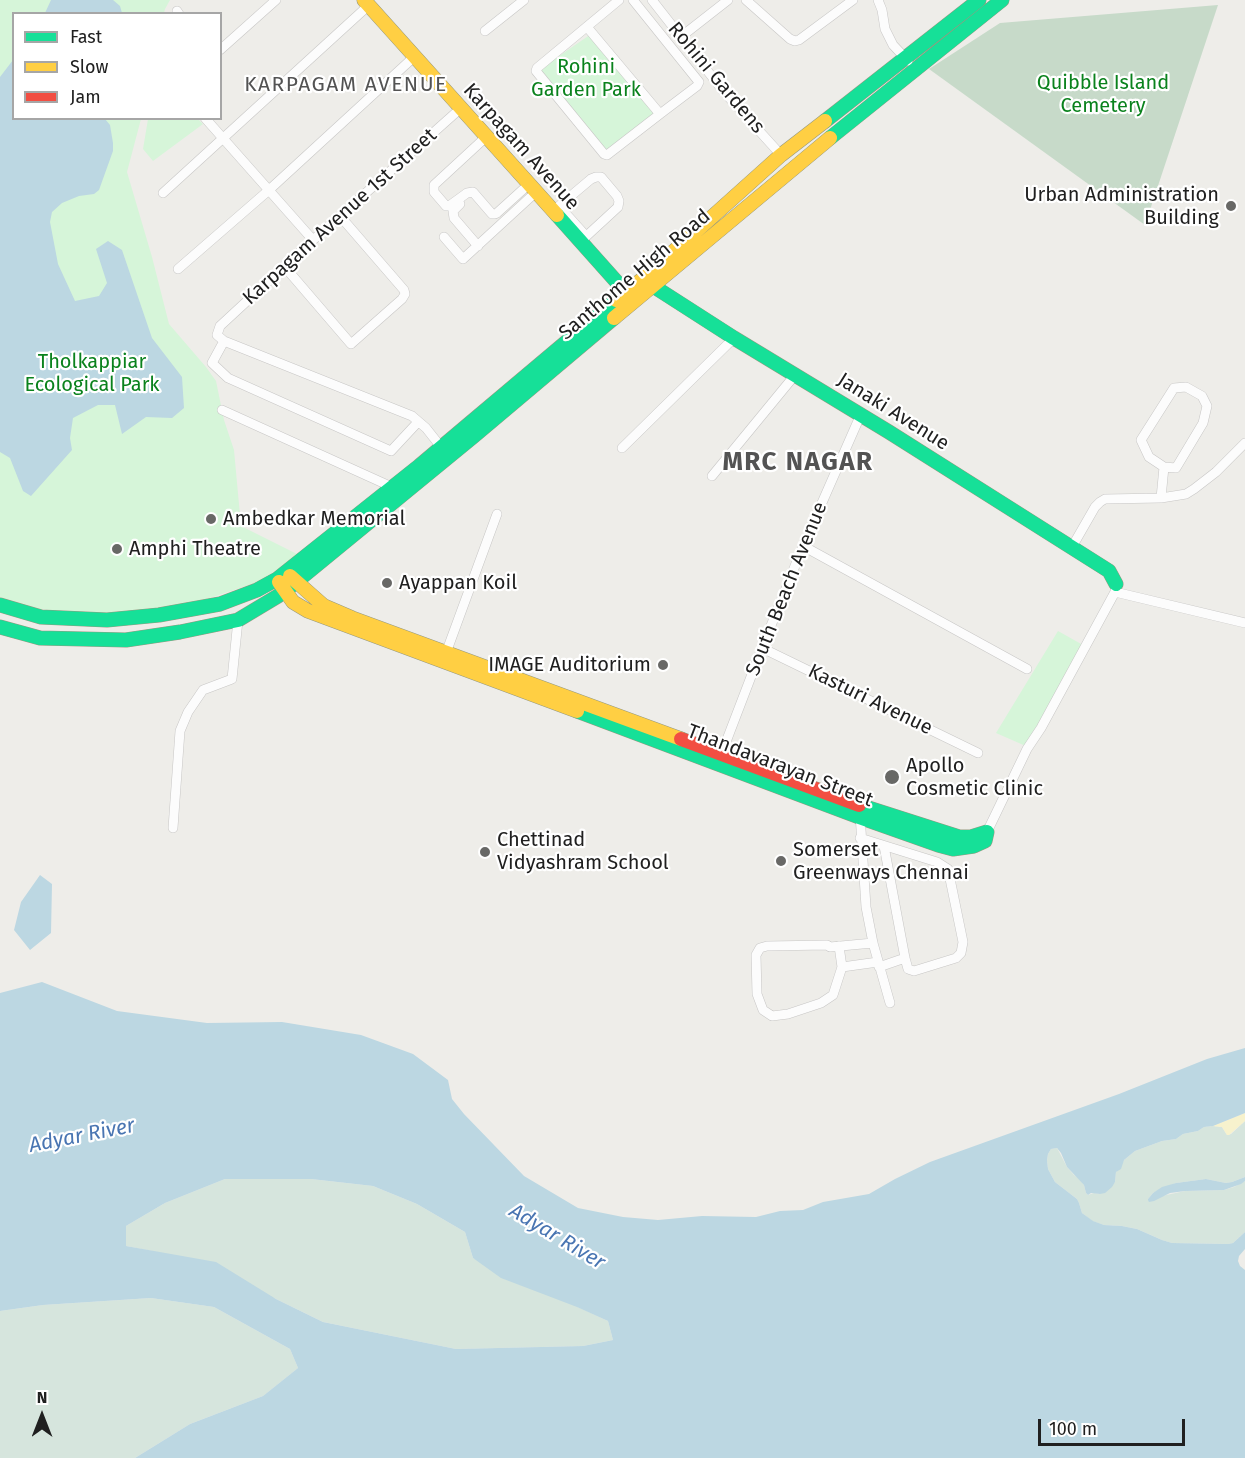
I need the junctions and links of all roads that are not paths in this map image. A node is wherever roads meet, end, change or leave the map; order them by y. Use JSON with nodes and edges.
{"nodes":[{"id":1,"x":276,"y":0,"type":"edge"},
{"id":2,"x":524,"y":0,"type":"edge"},
{"id":3,"x":619,"y":0,"type":"edge"},
{"id":4,"x":633,"y":0,"type":"edge"},
{"id":5,"x":728,"y":0,"type":"edge"},
{"id":6,"x":746,"y":0,"type":"edge"},
{"id":7,"x":853,"y":0,"type":"edge"},
{"id":8,"x":878,"y":0,"type":"edge"},
{"id":9,"x":979,"y":0,"type":"edge"},
{"id":10,"x":1002,"y":0,"type":"edge"},
{"id":11,"x":367,"y":2,"type":"edge"},
{"id":12,"x":657,"y":2,"type":"edge"},
{"id":13,"x":265,"y":4,"type":"edge"},
{"id":14,"x":587,"y":27,"type":"junction"},
{"id":15,"x":485,"y":31,"type":"dead end"},
{"id":16,"x":681,"y":36,"type":"junction"},
{"id":17,"x":222,"y":48,"type":"edge"},
{"id":18,"x":415,"y":56,"type":"junction"},
{"id":19,"x":904,"y":57,"type":"junction"},
{"id":20,"x":915,"y":69,"type":"junction"},
{"id":21,"x":461,"y":108,"type":"junction"},
{"id":22,"x":660,"y":114,"type":"junction"},
{"id":23,"x":207,"y":120,"type":"edge"},
{"id":24,"x":486,"y":137,"type":"junction"},
{"id":25,"x":223,"y":140,"type":"junction"},
{"id":26,"x":781,"y":154,"type":"junction"},
{"id":27,"x":532,"y":188,"type":"junction"},
{"id":28,"x":269,"y":189,"type":"junction"},
{"id":29,"x":163,"y":193,"type":"dead end"},
{"id":30,"x":556,"y":208,"type":"junction"},
{"id":31,"x":340,"y":216,"type":"junction"},
{"id":32,"x":498,"y":228,"type":"junction"},
{"id":33,"x":444,"y":237,"type":"dead end"},
{"id":34,"x":583,"y":239,"type":"junction"},
{"id":35,"x":313,"y":240,"type":"junction"},
{"id":36,"x":478,"y":246,"type":"junction"},
{"id":37,"x":284,"y":267,"type":"junction"},
{"id":38,"x":178,"y":269,"type":"dead end"},
{"id":39,"x":649,"y":282,"type":"junction"},
{"id":40,"x":630,"y":297,"type":"junction"},
{"id":41,"x":734,"y":338,"type":"junction"},
{"id":42,"x":224,"y":341,"type":"junction"},
{"id":43,"x":795,"y":375,"type":"junction"},
{"id":44,"x":222,"y":410,"type":"dead end"},
{"id":45,"x":861,"y":414,"type":"junction"},
{"id":46,"x":418,"y":422,"type":"junction"},
{"id":47,"x":1245,"y":443,"type":"edge"},
{"id":48,"x":441,"y":447,"type":"junction"},
{"id":49,"x":622,"y":448,"type":"dead end"},
{"id":50,"x":1164,"y":467,"type":"junction"},
{"id":51,"x":712,"y":476,"type":"dead end"},
{"id":52,"x":392,"y":487,"type":"junction"},
{"id":53,"x":1161,"y":498,"type":"junction"},
{"id":54,"x":497,"y":514,"type":"dead end"},
{"id":55,"x":803,"y":546,"type":"junction"},
{"id":56,"x":1072,"y":547,"type":"junction"},
{"id":57,"x":286,"y":581,"type":"junction"},
{"id":58,"x":1116,"y":588,"type":"junction"},
{"id":59,"x":0,"y":605,"type":"edge"},
{"id":60,"x":238,"y":620,"type":"junction"},
{"id":61,"x":1245,"y":623,"type":"edge"},
{"id":62,"x":0,"y":627,"type":"edge"},
{"id":63,"x":762,"y":648,"type":"junction"},
{"id":64,"x":446,"y":653,"type":"junction"},
{"id":65,"x":1027,"y":669,"type":"dead end"},
{"id":66,"x":554,"y":697,"type":"junction"},
{"id":67,"x":978,"y":753,"type":"dead end"},
{"id":68,"x":722,"y":760,"type":"junction"},
{"id":69,"x":860,"y":811,"type":"junction"},
{"id":70,"x":173,"y":828,"type":"dead end"},
{"id":71,"x":987,"y":832,"type":"junction"},
{"id":72,"x":860,"y":838,"type":"junction"},
{"id":73,"x":885,"y":846,"type":"junction"},
{"id":74,"x":953,"y":849,"type":"junction"},
{"id":75,"x":948,"y":869,"type":"junction"},
{"id":76,"x":873,"y":943,"type":"junction"},
{"id":77,"x":840,"y":946,"type":"junction"},
{"id":78,"x":905,"y":958,"type":"junction"},
{"id":79,"x":878,"y":964,"type":"junction"},
{"id":80,"x":842,"y":967,"type":"junction"},
{"id":81,"x":890,"y":1003,"type":"dead end"}],
"edges":[{"from":1,"to":13,"type":"street"},
{"from":2,"to":15,"type":"street"},
{"from":3,"to":14,"type":"street"},
{"from":4,"to":22,"type":"street"},
{"from":5,"to":16,"type":"street"},
{"from":6,"to":7,"type":"street"},
{"from":8,"to":19,"type":"street"},
{"from":9,"to":19,"type":"main road","name":"Santhome High Road"},
{"from":10,"to":20,"type":"main road","name":"Santhome High Road"},
{"from":11,"to":18,"type":"main road","name":"Karpagam Avenue"},
{"from":11,"to":25,"type":"street"},
{"from":12,"to":16,"type":"street","name":"Rohini Gardens"},
{"from":13,"to":17,"type":"street"},
{"from":14,"to":22,"type":"street"},
{"from":14,"to":22,"type":"street"},
{"from":16,"to":26,"type":"street","name":"Rohini Gardens"},
{"from":18,"to":21,"type":"main road","name":"Karpagam Avenue"},
{"from":18,"to":28,"type":"street"},
{"from":19,"to":20,"type":"street"},
{"from":19,"to":26,"type":"main road","name":"Santhome High Road"},
{"from":20,"to":39,"type":"main road","name":"Santhome High Road"},
{"from":21,"to":24,"type":"main road","name":"Karpagam Avenue"},
{"from":21,"to":31,"type":"street","name":"Karpagam Avenue 1st Street"},
{"from":23,"to":25,"type":"street"},
{"from":24,"to":27,"type":"main road","name":"Karpagam Avenue"},
{"from":24,"to":27,"type":"street"},
{"from":25,"to":28,"type":"street"},
{"from":25,"to":29,"type":"street"},
{"from":26,"to":39,"type":"main road","name":"Santhome High Road"},
{"from":27,"to":30,"type":"main road","name":"Karpagam Avenue"},
{"from":27,"to":32,"type":"street"},
{"from":28,"to":35,"type":"street"},
{"from":28,"to":38,"type":"street"},
{"from":30,"to":34,"type":"main road","name":"Karpagam Avenue"},
{"from":30,"to":34,"type":"street"},
{"from":31,"to":35,"type":"street","name":"Karpagam Avenue 1st Street"},
{"from":31,"to":37,"type":"street"},
{"from":32,"to":36,"type":"street"},
{"from":32,"to":36,"type":"street"},
{"from":33,"to":36,"type":"street"},
{"from":34,"to":40,"type":"main road","name":"Karpagam Avenue"},
{"from":35,"to":37,"type":"street","name":"Karpagam Avenue 1st Street"},
{"from":37,"to":42,"type":"street","name":"Karpagam Avenue 1st Street"},
{"from":39,"to":40,"type":"main road","name":"Santhome High Road"},
{"from":39,"to":41,"type":"main road","name":"Janaki Avenue"},
{"from":40,"to":48,"type":"main road","name":"Santhome High Road"},
{"from":40,"to":57,"type":"main road","name":"Santhome High Road"},
{"from":41,"to":43,"type":"main road","name":"Janaki Avenue"},
{"from":41,"to":49,"type":"street"},
{"from":42,"to":46,"type":"street"},
{"from":42,"to":46,"type":"street"},
{"from":43,"to":45,"type":"main road","name":"Janaki Avenue"},
{"from":43,"to":51,"type":"street"},
{"from":44,"to":52,"type":"street"},
{"from":45,"to":55,"type":"street","name":"South Beach Avenue"},
{"from":45,"to":56,"type":"main road","name":"Janaki Avenue"},
{"from":46,"to":48,"type":"street"},
{"from":47,"to":53,"type":"street"},
{"from":48,"to":52,"type":"main road","name":"Santhome High Road"},
{"from":50,"to":50,"type":"street"},
{"from":50,"to":53,"type":"street"},
{"from":52,"to":57,"type":"main road","name":"Santhome High Road"},
{"from":53,"to":56,"type":"street"},
{"from":54,"to":64,"type":"street"},
{"from":55,"to":63,"type":"street","name":"South Beach Avenue"},
{"from":55,"to":65,"type":"street"},
{"from":56,"to":58,"type":"main road","name":"Janaki Avenue"},
{"from":57,"to":59,"type":"main road"},
{"from":57,"to":60,"type":"main road"},
{"from":57,"to":64,"type":"main road","name":"Thandavarayan Street"},
{"from":57,"to":66,"type":"main road","name":"Thandavarayan Street"},
{"from":58,"to":61,"type":"street"},
{"from":58,"to":71,"type":"street"},
{"from":60,"to":62,"type":"main road"},
{"from":60,"to":70,"type":"street"},
{"from":63,"to":67,"type":"street","name":"Kasturi Avenue"},
{"from":63,"to":68,"type":"street","name":"South Beach Avenue"},
{"from":64,"to":66,"type":"main road","name":"Thandavarayan Street"},
{"from":66,"to":68,"type":"main road","name":"Thandavarayan Street"},
{"from":68,"to":69,"type":"main road","name":"Thandavarayan Street"},
{"from":69,"to":71,"type":"main road","name":"Thandavarayan Street"},
{"from":69,"to":72,"type":"street"},
{"from":69,"to":74,"type":"main road","name":"Thandavarayan Street"},
{"from":71,"to":74,"type":"main road"},
{"from":72,"to":73,"type":"street"},
{"from":72,"to":76,"type":"street"},
{"from":73,"to":75,"type":"street"},
{"from":73,"to":78,"type":"street"},
{"from":74,"to":75,"type":"street"},
{"from":75,"to":78,"type":"street"},
{"from":76,"to":77,"type":"street"},
{"from":76,"to":79,"type":"street"},
{"from":77,"to":80,"type":"street"},
{"from":77,"to":80,"type":"street"},
{"from":78,"to":79,"type":"street"},
{"from":79,"to":80,"type":"street"},
{"from":79,"to":81,"type":"street"}]}
